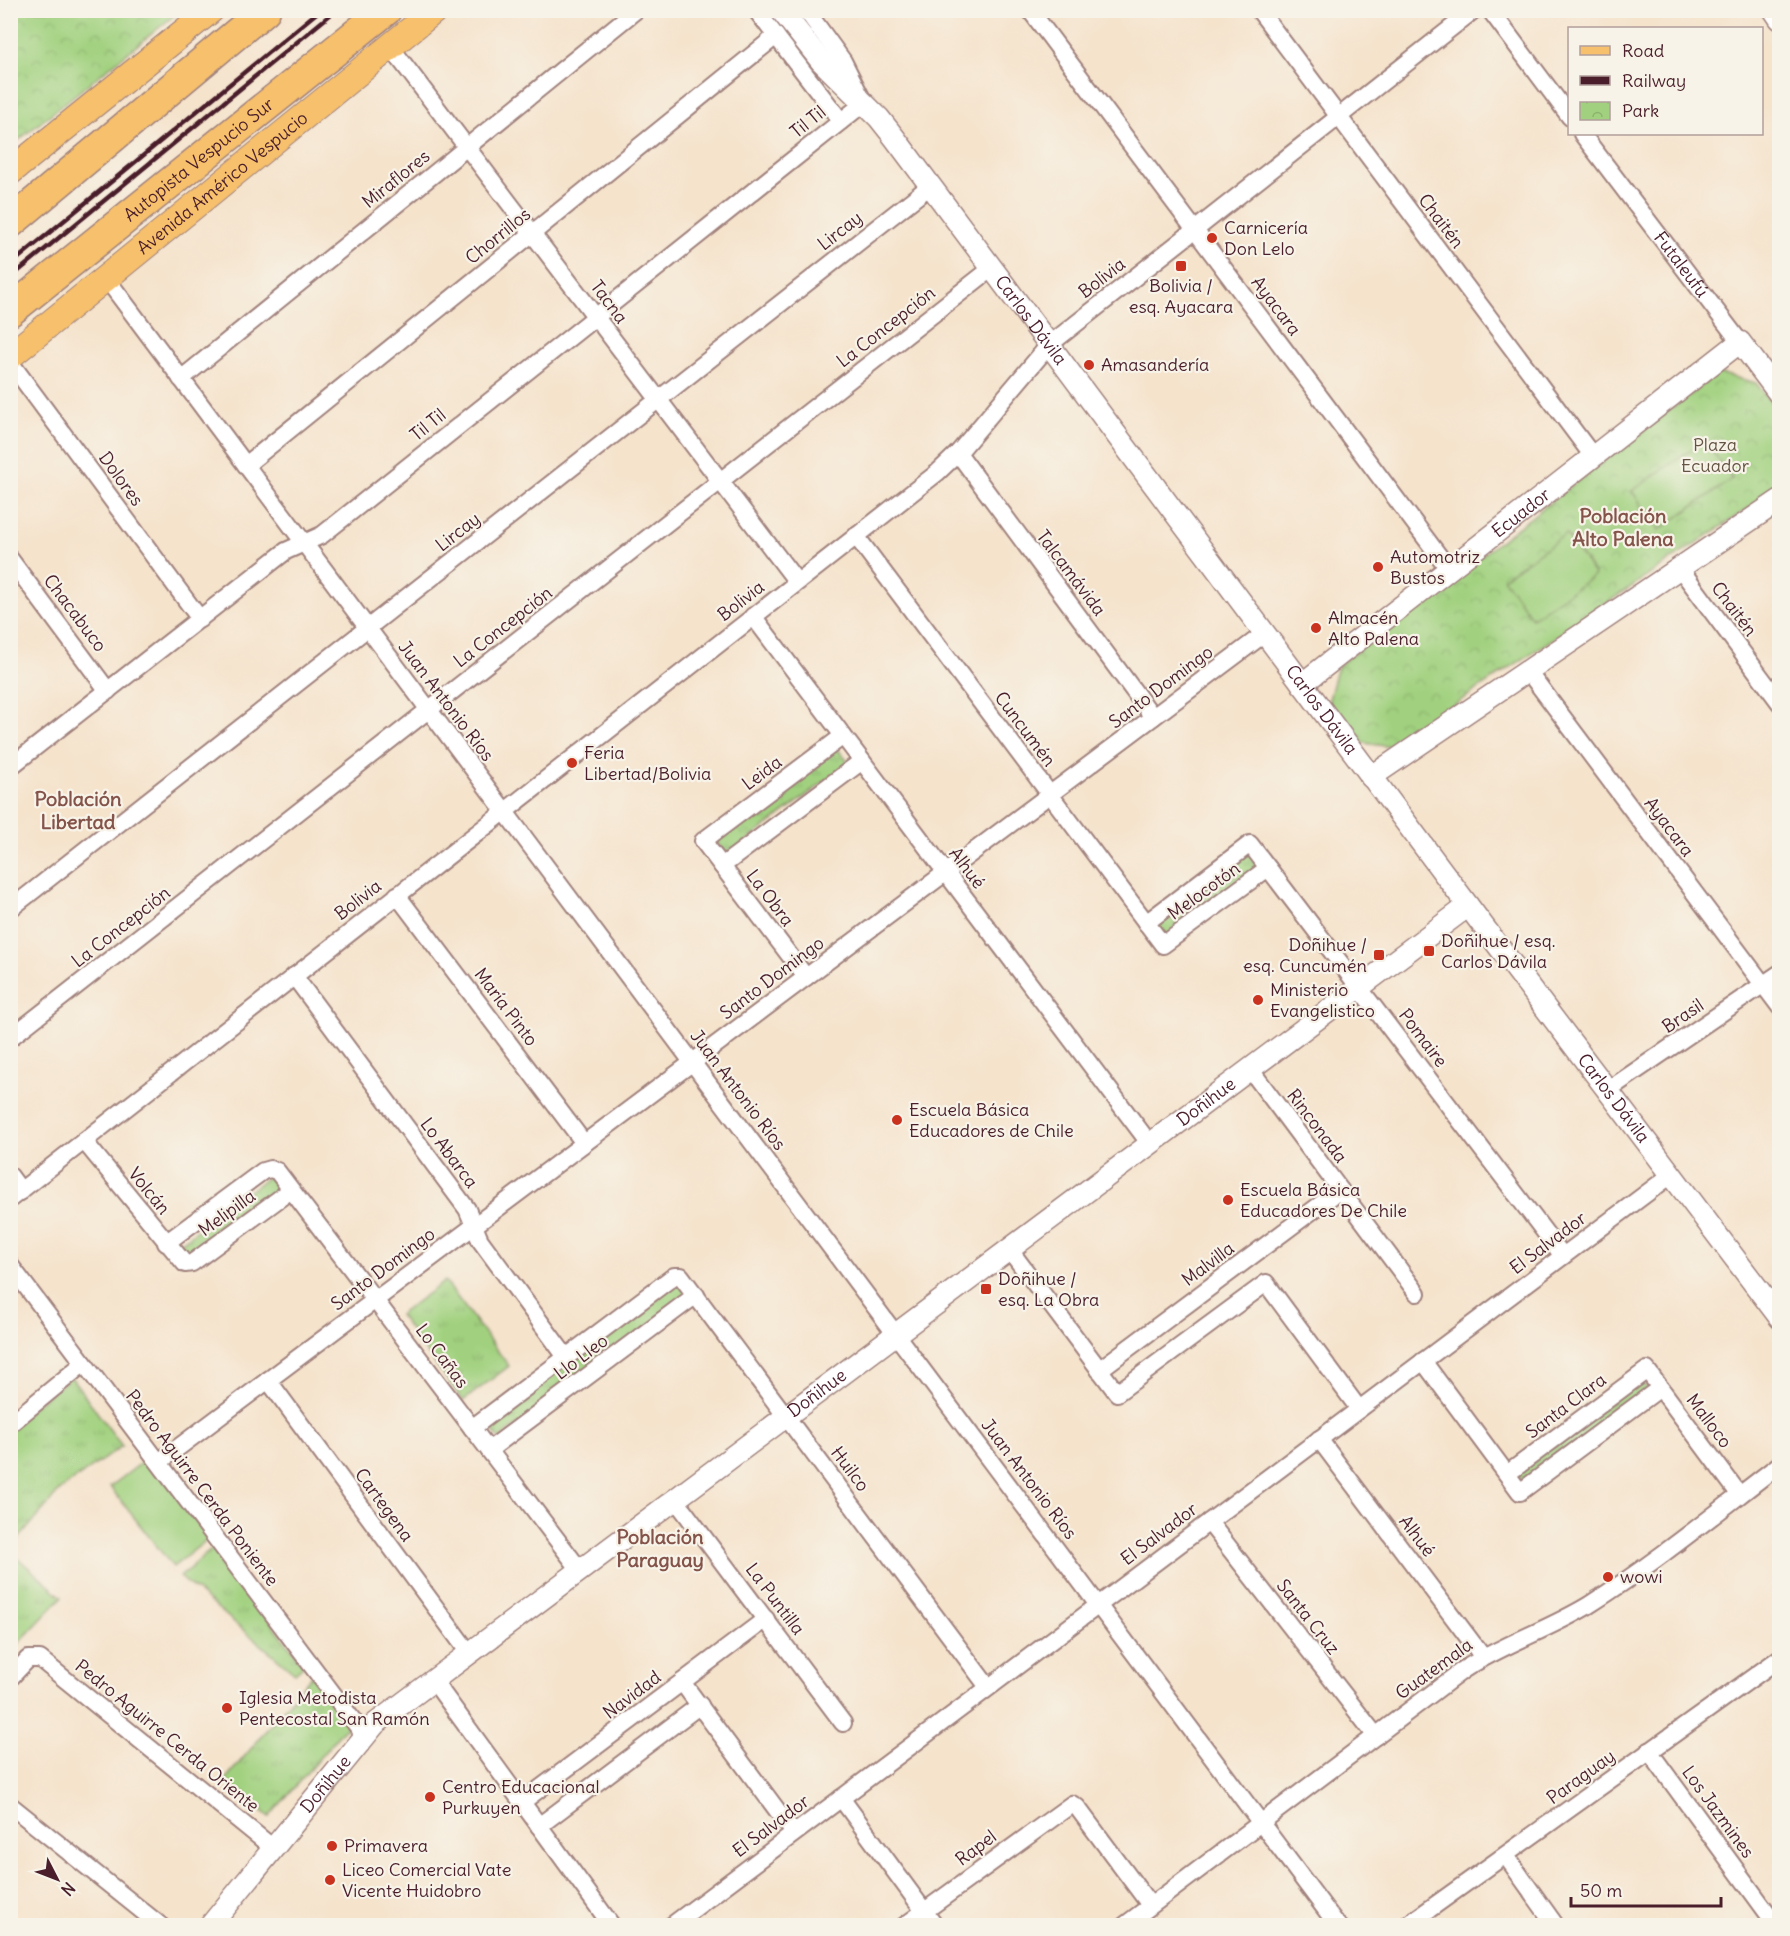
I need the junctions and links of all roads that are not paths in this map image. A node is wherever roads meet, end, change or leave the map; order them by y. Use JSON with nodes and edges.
{"nodes":[{"id":1,"x":211,"y":10,"type":"edge"},
{"id":2,"x":265,"y":10,"type":"edge"},
{"id":3,"x":386,"y":10,"type":"edge"},
{"id":4,"x":435,"y":10,"type":"edge"},
{"id":5,"x":636,"y":10,"type":"edge"},
{"id":6,"x":756,"y":10,"type":"edge"},
{"id":7,"x":781,"y":10,"type":"edge"},
{"id":8,"x":806,"y":10,"type":"edge"},
{"id":9,"x":1030,"y":10,"type":"edge"},
{"id":10,"x":1259,"y":10,"type":"edge"},
{"id":11,"x":1474,"y":10,"type":"edge"},
{"id":12,"x":1490,"y":10,"type":"edge"},
{"id":13,"x":1774,"y":10,"type":"edge"},
{"id":14,"x":1779,"y":19,"type":"edge"},
{"id":15,"x":776,"y":36,"type":"junction"},
{"id":16,"x":390,"y":46,"type":"junction"},
{"id":17,"x":864,"y":103,"type":"junction"},
{"id":18,"x":1568,"y":116,"type":"edge"},
{"id":19,"x":1339,"y":117,"type":"junction"},
{"id":20,"x":841,"y":121,"type":"junction"},
{"id":21,"x":1583,"y":135,"type":"edge"},
{"id":22,"x":467,"y":147,"type":"junction"},
{"id":23,"x":10,"y":172,"type":"edge"},
{"id":24,"x":930,"y":186,"type":"junction"},
{"id":25,"x":10,"y":223,"type":"edge"},
{"id":26,"x":1195,"y":230,"type":"junction"},
{"id":27,"x":532,"y":233,"type":"junction"},
{"id":28,"x":92,"y":245,"type":"junction"},
{"id":29,"x":992,"y":268,"type":"junction"},
{"id":30,"x":106,"y":278,"type":"junction"},
{"id":31,"x":10,"y":311,"type":"edge"},
{"id":32,"x":596,"y":316,"type":"junction"},
{"id":33,"x":10,"y":326,"type":"edge"},
{"id":34,"x":1740,"y":342,"type":"junction"},
{"id":35,"x":1049,"y":345,"type":"junction"},
{"id":36,"x":10,"y":356,"type":"edge"},
{"id":37,"x":10,"y":362,"type":"edge"},
{"id":38,"x":181,"y":379,"type":"junction"},
{"id":39,"x":1779,"y":395,"type":"edge"},
{"id":40,"x":658,"y":399,"type":"junction"},
{"id":41,"x":958,"y":453,"type":"junction"},
{"id":42,"x":1592,"y":455,"type":"junction"},
{"id":43,"x":246,"y":465,"type":"junction"},
{"id":44,"x":720,"y":481,"type":"junction"},
{"id":45,"x":1779,"y":500,"type":"edge"},
{"id":46,"x":856,"y":536,"type":"junction"},
{"id":47,"x":304,"y":543,"type":"junction"},
{"id":48,"x":10,"y":559,"type":"edge"},
{"id":49,"x":1678,"y":567,"type":"junction"},
{"id":50,"x":1449,"y":568,"type":"junction"},
{"id":51,"x":797,"y":582,"type":"junction"},
{"id":52,"x":753,"y":616,"type":"junction"},
{"id":53,"x":200,"y":619,"type":"junction"},
{"id":54,"x":368,"y":628,"type":"junction"},
{"id":55,"x":1264,"y":634,"type":"junction"},
{"id":56,"x":1528,"y":671,"type":"junction"},
{"id":57,"x":1302,"y":684,"type":"junction"},
{"id":58,"x":108,"y":691,"type":"junction"},
{"id":59,"x":1779,"y":704,"type":"edge"},
{"id":60,"x":429,"y":710,"type":"junction"},
{"id":61,"x":1153,"y":717,"type":"junction"},
{"id":62,"x":843,"y":736,"type":"junction"},
{"id":63,"x":861,"y":761,"type":"junction"},
{"id":64,"x":12,"y":764,"type":"edge"},
{"id":65,"x":1371,"y":777,"type":"junction"},
{"id":66,"x":1050,"y":794,"type":"junction"},
{"id":67,"x":504,"y":811,"type":"junction"},
{"id":68,"x":704,"y":841,"type":"joint"},
{"id":69,"x":1250,"y":844,"type":"joint"},
{"id":70,"x":722,"y":866,"type":"junction"},
{"id":71,"x":1268,"y":868,"type":"junction"},
{"id":72,"x":945,"y":872,"type":"junction"},
{"id":73,"x":397,"y":895,"type":"junction"},
{"id":74,"x":1468,"y":906,"type":"junction"},
{"id":75,"x":10,"y":909,"type":"edge"},
{"id":76,"x":1146,"y":922,"type":"junction"},
{"id":77,"x":1163,"y":945,"type":"joint"},
{"id":78,"x":1779,"y":973,"type":"edge"},
{"id":79,"x":294,"y":976,"type":"junction"},
{"id":80,"x":806,"y":977,"type":"junction"},
{"id":81,"x":1763,"y":985,"type":"junction"},
{"id":82,"x":1360,"y":987,"type":"junction"},
{"id":83,"x":1779,"y":1007,"type":"edge"},
{"id":84,"x":10,"y":1038,"type":"edge"},
{"id":85,"x":692,"y":1062,"type":"junction"},
{"id":86,"x":1250,"y":1069,"type":"junction"},
{"id":87,"x":1608,"y":1090,"type":"junction"},
{"id":88,"x":84,"y":1141,"type":"junction"},
{"id":89,"x":584,"y":1143,"type":"junction"},
{"id":90,"x":1150,"y":1144,"type":"junction"},
{"id":91,"x":270,"y":1168,"type":"joint"},
{"id":92,"x":1671,"y":1174,"type":"junction"},
{"id":93,"x":10,"y":1176,"type":"edge"},
{"id":94,"x":291,"y":1190,"type":"junction"},
{"id":95,"x":1340,"y":1190,"type":"junction"},
{"id":96,"x":16,"y":1195,"type":"edge"},
{"id":97,"x":474,"y":1225,"type":"junction"},
{"id":98,"x":166,"y":1243,"type":"junction"},
{"id":99,"x":1009,"y":1249,"type":"junction"},
{"id":100,"x":1563,"y":1256,"type":"junction"},
{"id":101,"x":185,"y":1264,"type":"joint"},
{"id":102,"x":10,"y":1265,"type":"edge"},
{"id":103,"x":679,"y":1275,"type":"joint"},
{"id":104,"x":1417,"y":1293,"type":"dead end"},
{"id":105,"x":696,"y":1295,"type":"junction"},
{"id":106,"x":375,"y":1300,"type":"junction"},
{"id":107,"x":1779,"y":1318,"type":"edge"},
{"id":108,"x":896,"y":1334,"type":"junction"},
{"id":109,"x":566,"y":1357,"type":"junction"},
{"id":110,"x":1423,"y":1361,"type":"junction"},
{"id":111,"x":84,"y":1363,"type":"junction"},
{"id":112,"x":1099,"y":1370,"type":"junction"},
{"id":113,"x":1647,"y":1370,"type":"joint"},
{"id":114,"x":268,"y":1380,"type":"junction"},
{"id":115,"x":1660,"y":1388,"type":"junction"},
{"id":116,"x":1359,"y":1408,"type":"junction"},
{"id":117,"x":786,"y":1416,"type":"junction"},
{"id":118,"x":10,"y":1424,"type":"edge"},
{"id":119,"x":472,"y":1428,"type":"junction"},
{"id":120,"x":1319,"y":1439,"type":"junction"},
{"id":121,"x":489,"y":1450,"type":"junction"},
{"id":122,"x":159,"y":1462,"type":"junction"},
{"id":123,"x":1779,"y":1464,"type":"edge"},
{"id":124,"x":1508,"y":1474,"type":"junction"},
{"id":125,"x":1739,"y":1494,"type":"junction"},
{"id":126,"x":675,"y":1498,"type":"junction"},
{"id":127,"x":1209,"y":1522,"type":"junction"},
{"id":128,"x":580,"y":1570,"type":"junction"},
{"id":129,"x":1098,"y":1604,"type":"junction"},
{"id":130,"x":766,"y":1619,"type":"junction"},
{"id":131,"x":469,"y":1653,"type":"junction"},
{"id":132,"x":1484,"y":1657,"type":"junction"},
{"id":133,"x":1779,"y":1658,"type":"edge"},
{"id":134,"x":13,"y":1670,"type":"edge"},
{"id":135,"x":433,"y":1680,"type":"junction"},
{"id":136,"x":682,"y":1682,"type":"junction"},
{"id":137,"x":988,"y":1687,"type":"junction"},
{"id":138,"x":700,"y":1705,"type":"junction"},
{"id":139,"x":843,"y":1723,"type":"dead end"},
{"id":140,"x":364,"y":1734,"type":"junction"},
{"id":141,"x":1376,"y":1736,"type":"junction"},
{"id":142,"x":1649,"y":1751,"type":"junction"},
{"id":143,"x":841,"y":1798,"type":"junction"},
{"id":144,"x":522,"y":1802,"type":"junction"},
{"id":145,"x":10,"y":1805,"type":"edge"},
{"id":146,"x":1261,"y":1822,"type":"junction"},
{"id":147,"x":539,"y":1826,"type":"junction"},
{"id":148,"x":794,"y":1833,"type":"junction"},
{"id":149,"x":273,"y":1848,"type":"junction"},
{"id":150,"x":1506,"y":1856,"type":"junction"},
{"id":151,"x":1150,"y":1905,"type":"junction"},
{"id":152,"x":924,"y":1911,"type":"junction"},
{"id":153,"x":161,"y":1926,"type":"edge"},
{"id":154,"x":210,"y":1926,"type":"edge"},
{"id":155,"x":612,"y":1926,"type":"edge"},
{"id":156,"x":671,"y":1926,"type":"edge"},
{"id":157,"x":904,"y":1926,"type":"edge"},
{"id":158,"x":935,"y":1926,"type":"edge"},
{"id":159,"x":1124,"y":1926,"type":"edge"},
{"id":160,"x":1338,"y":1926,"type":"edge"},
{"id":161,"x":1406,"y":1926,"type":"edge"},
{"id":162,"x":1556,"y":1926,"type":"edge"},
{"id":163,"x":1777,"y":1926,"type":"edge"}],
"edges":[{"from":1,"to":23,"type":"main road"},
{"from":2,"to":25,"type":"highway"},
{"from":3,"to":28,"type":"highway","name":"Autopista Vespucio Sur"},
{"from":4,"to":16,"type":"main road","name":"Avenida Américo Vespucio"},
{"from":5,"to":22,"type":"street","name":"Miraflores"},
{"from":6,"to":15,"type":"street"},
{"from":7,"to":17,"type":"street","name":"Carlos Dávila"},
{"from":8,"to":17,"type":"street","name":"Carlos Dávila"},
{"from":9,"to":26,"type":"street","name":"Ayacara"},
{"from":10,"to":19,"type":"street","name":"Chaitén"},
{"from":11,"to":19,"type":"street","name":"Bolivia"},
{"from":12,"to":18,"type":"street"},
{"from":13,"to":14,"type":"street"},
{"from":15,"to":20,"type":"street"},
{"from":15,"to":27,"type":"street","name":"Chorrillos"},
{"from":16,"to":22,"type":"street","name":"Tacna"},
{"from":16,"to":30,"type":"main road","name":"Avenida Américo Vespucio"},
{"from":17,"to":20,"type":"street","name":"Til Til"},
{"from":17,"to":24,"type":"street","name":"Carlos Dávila"},
{"from":19,"to":26,"type":"street","name":"Bolivia"},
{"from":19,"to":42,"type":"street","name":"Chaitén"},
{"from":20,"to":32,"type":"street","name":"Til Til"},
{"from":21,"to":34,"type":"street","name":"Futaleufú"},
{"from":22,"to":27,"type":"street","name":"Tacna"},
{"from":22,"to":38,"type":"street","name":"Miraflores"},
{"from":24,"to":29,"type":"street","name":"Carlos Dávila"},
{"from":24,"to":40,"type":"street","name":"Lircay"},
{"from":26,"to":35,"type":"street","name":"Bolivia"},
{"from":26,"to":50,"type":"street","name":"Ayacara"},
{"from":27,"to":32,"type":"street","name":"Tacna"},
{"from":27,"to":43,"type":"street","name":"Chorrillos"},
{"from":28,"to":31,"type":"highway","name":"Autopista Vespucio Sur"},
{"from":28,"to":33,"type":"highway"},
{"from":29,"to":35,"type":"street","name":"Carlos Dávila"},
{"from":29,"to":44,"type":"street","name":"La Concepción"},
{"from":30,"to":36,"type":"main road","name":"Avenida Américo Vespucio"},
{"from":30,"to":38,"type":"street","name":"Juan Antonio Ríos"},
{"from":32,"to":40,"type":"street","name":"Tacna"},
{"from":32,"to":47,"type":"street","name":"Til Til"},
{"from":34,"to":39,"type":"street","name":"Futaleufú"},
{"from":34,"to":42,"type":"street","name":"Ecuador"},
{"from":35,"to":41,"type":"street","name":"Bolivia"},
{"from":35,"to":55,"type":"street","name":"Carlos Dávila"},
{"from":37,"to":53,"type":"street","name":"Dolores"},
{"from":38,"to":43,"type":"street","name":"Juan Antonio Ríos"},
{"from":40,"to":44,"type":"street","name":"Tacna"},
{"from":40,"to":54,"type":"street","name":"Lircay"},
{"from":41,"to":46,"type":"street","name":"Bolivia"},
{"from":41,"to":61,"type":"street","name":"Talcamávida"},
{"from":42,"to":50,"type":"street","name":"Ecuador"},
{"from":43,"to":47,"type":"street","name":"Juan Antonio Ríos"},
{"from":44,"to":51,"type":"street","name":"Tacna"},
{"from":44,"to":60,"type":"street","name":"La Concepción"},
{"from":45,"to":49,"type":"street"},
{"from":46,"to":51,"type":"street","name":"Bolivia"},
{"from":46,"to":66,"type":"street","name":"Cuncumén"},
{"from":47,"to":53,"type":"street","name":"Til Til"},
{"from":47,"to":54,"type":"street","name":"Juan Antonio Ríos"},
{"from":48,"to":58,"type":"street","name":"Chacabuco"},
{"from":49,"to":56,"type":"street"},
{"from":49,"to":59,"type":"street","name":"Chaitén"},
{"from":50,"to":57,"type":"street","name":"Ecuador"},
{"from":51,"to":52,"type":"street","name":"Bolivia"},
{"from":52,"to":62,"type":"street","name":"Alhué"},
{"from":52,"to":67,"type":"street","name":"Bolivia"},
{"from":53,"to":58,"type":"street","name":"Til Til"},
{"from":54,"to":60,"type":"street","name":"Juan Antonio Ríos"},
{"from":54,"to":75,"type":"street","name":"Lircay"},
{"from":55,"to":57,"type":"street","name":"Carlos Dávila"},
{"from":55,"to":61,"type":"street","name":"Santo Domingo"},
{"from":56,"to":65,"type":"street"},
{"from":56,"to":81,"type":"street","name":"Ayacara"},
{"from":57,"to":65,"type":"street","name":"Carlos Dávila"},
{"from":58,"to":64,"type":"street","name":"Til Til"},
{"from":60,"to":67,"type":"street","name":"Juan Antonio Ríos"},
{"from":60,"to":84,"type":"street","name":"La Concepción"},
{"from":61,"to":66,"type":"street","name":"Santo Domingo"},
{"from":62,"to":63,"type":"street","name":"Alhué"},
{"from":62,"to":68,"type":"street","name":"Leida"},
{"from":63,"to":70,"type":"street"},
{"from":63,"to":72,"type":"street","name":"Alhué"},
{"from":65,"to":74,"type":"street","name":"Carlos Dávila"},
{"from":66,"to":72,"type":"street","name":"Santo Domingo"},
{"from":66,"to":76,"type":"street","name":"Cuncumén"},
{"from":67,"to":73,"type":"street","name":"Bolivia"},
{"from":67,"to":85,"type":"street","name":"Juan Antonio Ríos"},
{"from":68,"to":70,"type":"street","name":"La Obra"},
{"from":69,"to":71,"type":"street","name":"Pomaire"},
{"from":69,"to":76,"type":"street","name":"Melocotón"},
{"from":70,"to":80,"type":"street","name":"La Obra"},
{"from":71,"to":77,"type":"street","name":"Melocotón"},
{"from":71,"to":82,"type":"street","name":"Pomaire"},
{"from":72,"to":80,"type":"street","name":"Santo Domingo"},
{"from":72,"to":90,"type":"street","name":"Alhué"},
{"from":73,"to":79,"type":"street","name":"Bolivia"},
{"from":73,"to":89,"type":"street","name":"María Pinto"},
{"from":74,"to":82,"type":"street","name":"Doñihue"},
{"from":74,"to":87,"type":"street","name":"Carlos Dávila"},
{"from":76,"to":77,"type":"street","name":"Cuncumén"},
{"from":78,"to":81,"type":"street","name":"Brasil"},
{"from":79,"to":88,"type":"street","name":"Bolivia"},
{"from":79,"to":97,"type":"street","name":"Lo Abarca"},
{"from":80,"to":85,"type":"street","name":"Santo Domingo"},
{"from":81,"to":83,"type":"street","name":"Ayacara"},
{"from":81,"to":87,"type":"street","name":"Brasil"},
{"from":82,"to":86,"type":"street","name":"Doñihue"},
{"from":82,"to":100,"type":"street","name":"Pomaire"},
{"from":85,"to":89,"type":"street","name":"Santo Domingo"},
{"from":85,"to":108,"type":"street","name":"Juan Antonio Ríos"},
{"from":86,"to":90,"type":"street","name":"Doñihue"},
{"from":86,"to":95,"type":"street","name":"Rinconada"},
{"from":87,"to":92,"type":"street","name":"Carlos Dávila"},
{"from":88,"to":96,"type":"street","name":"Bolivia"},
{"from":88,"to":98,"type":"street","name":"Volcán"},
{"from":89,"to":97,"type":"street","name":"Santo Domingo"},
{"from":90,"to":99,"type":"street","name":"Doñihue"},
{"from":91,"to":94,"type":"street","name":"Lo Cañas"},
{"from":91,"to":98,"type":"street","name":"Melipilla"},
{"from":92,"to":100,"type":"street","name":"El Salvador"},
{"from":92,"to":107,"type":"street","name":"Carlos Dávila"},
{"from":93,"to":96,"type":"street"},
{"from":94,"to":101,"type":"street","name":"Melipilla"},
{"from":94,"to":106,"type":"street","name":"Lo Cañas"},
{"from":95,"to":104,"type":"street","name":"Rinconada"},
{"from":95,"to":112,"type":"street","name":"Malvilla"},
{"from":97,"to":106,"type":"street","name":"Santo Domingo"},
{"from":97,"to":109,"type":"street","name":"Lo Abarca"},
{"from":98,"to":101,"type":"street","name":"Volcán"},
{"from":99,"to":108,"type":"street","name":"Doñihue"},
{"from":99,"to":112,"type":"street"},
{"from":100,"to":110,"type":"street","name":"El Salvador"},
{"from":102,"to":111,"type":"street","name":"Pedro Aguirre Cerda Poniente"},
{"from":103,"to":105,"type":"street","name":"Huilco"},
{"from":103,"to":109,"type":"street","name":"Llo Lleo"},
{"from":105,"to":117,"type":"street","name":"Huilco"},
{"from":105,"to":121,"type":"street","name":"Llo Lleo"},
{"from":106,"to":114,"type":"street","name":"Santo Domingo"},
{"from":106,"to":119,"type":"street","name":"Lo Cañas"},
{"from":108,"to":117,"type":"street","name":"Doñihue"},
{"from":108,"to":129,"type":"street","name":"Juan Antonio Ríos"},
{"from":109,"to":119,"type":"street","name":"Llo Lleo"},
{"from":110,"to":116,"type":"street","name":"El Salvador"},
{"from":110,"to":124,"type":"street"},
{"from":111,"to":118,"type":"street"},
{"from":111,"to":122,"type":"street","name":"Pedro Aguirre Cerda Poniente"},
{"from":112,"to":116,"type":"street"},
{"from":113,"to":115,"type":"street","name":"Malloco"},
{"from":113,"to":124,"type":"street","name":"Santa Clara"},
{"from":114,"to":122,"type":"street","name":"Santo Domingo"},
{"from":114,"to":131,"type":"street","name":"Cartegena"},
{"from":115,"to":124,"type":"street"},
{"from":115,"to":125,"type":"street","name":"Malloco"},
{"from":116,"to":120,"type":"street","name":"El Salvador"},
{"from":117,"to":126,"type":"street","name":"Doñihue"},
{"from":117,"to":137,"type":"street","name":"Huilco"},
{"from":119,"to":121,"type":"street","name":"Lo Cañas"},
{"from":120,"to":127,"type":"street","name":"El Salvador"},
{"from":120,"to":132,"type":"street","name":"Alhué"},
{"from":121,"to":128,"type":"street","name":"Lo Cañas"},
{"from":122,"to":140,"type":"street","name":"Pedro Aguirre Cerda Poniente"},
{"from":123,"to":125,"type":"street","name":"Guatemala"},
{"from":125,"to":132,"type":"street","name":"Guatemala"},
{"from":126,"to":128,"type":"street","name":"Doñihue"},
{"from":126,"to":130,"type":"street","name":"La Puntilla"},
{"from":127,"to":129,"type":"street","name":"El Salvador"},
{"from":127,"to":141,"type":"street","name":"Santa Cruz"},
{"from":128,"to":131,"type":"street","name":"Doñihue"},
{"from":129,"to":137,"type":"street","name":"El Salvador"},
{"from":129,"to":146,"type":"street","name":"Juan Antonio Ríos"},
{"from":130,"to":136,"type":"street","name":"Navidad"},
{"from":130,"to":139,"type":"street","name":"La Puntilla"},
{"from":131,"to":135,"type":"street","name":"Doñihue"},
{"from":132,"to":141,"type":"street","name":"Guatemala"},
{"from":133,"to":142,"type":"street","name":"Paraguay"},
{"from":134,"to":149,"type":"street","name":"Pedro Aguirre Cerda Oriente"},
{"from":135,"to":140,"type":"street","name":"Doñihue"},
{"from":135,"to":144,"type":"street"},
{"from":136,"to":138,"type":"street"},
{"from":136,"to":144,"type":"street","name":"Navidad"},
{"from":137,"to":143,"type":"street","name":"El Salvador"},
{"from":138,"to":147,"type":"street"},
{"from":138,"to":148,"type":"street"},
{"from":140,"to":149,"type":"street","name":"Doñihue"},
{"from":141,"to":146,"type":"street","name":"Guatemala"},
{"from":142,"to":150,"type":"street","name":"Paraguay"},
{"from":142,"to":163,"type":"street","name":"Los Jazmines"},
{"from":143,"to":148,"type":"street","name":"El Salvador"},
{"from":143,"to":152,"type":"street"},
{"from":144,"to":147,"type":"street"},
{"from":145,"to":153,"type":"street"},
{"from":146,"to":151,"type":"street","name":"Guatemala"},
{"from":146,"to":160,"type":"street","name":"Juan Antonio Ríos"},
{"from":147,"to":155,"type":"street"},
{"from":148,"to":156,"type":"street","name":"El Salvador"},
{"from":149,"to":154,"type":"street","name":"Doñihue"},
{"from":150,"to":161,"type":"street","name":"Paraguay"},
{"from":150,"to":162,"type":"street"},
{"from":151,"to":152,"type":"street","name":"Rapel"},
{"from":151,"to":159,"type":"street","name":"Guatemala"},
{"from":152,"to":157,"type":"street","name":"Rapel"},
{"from":152,"to":158,"type":"street"}]}
